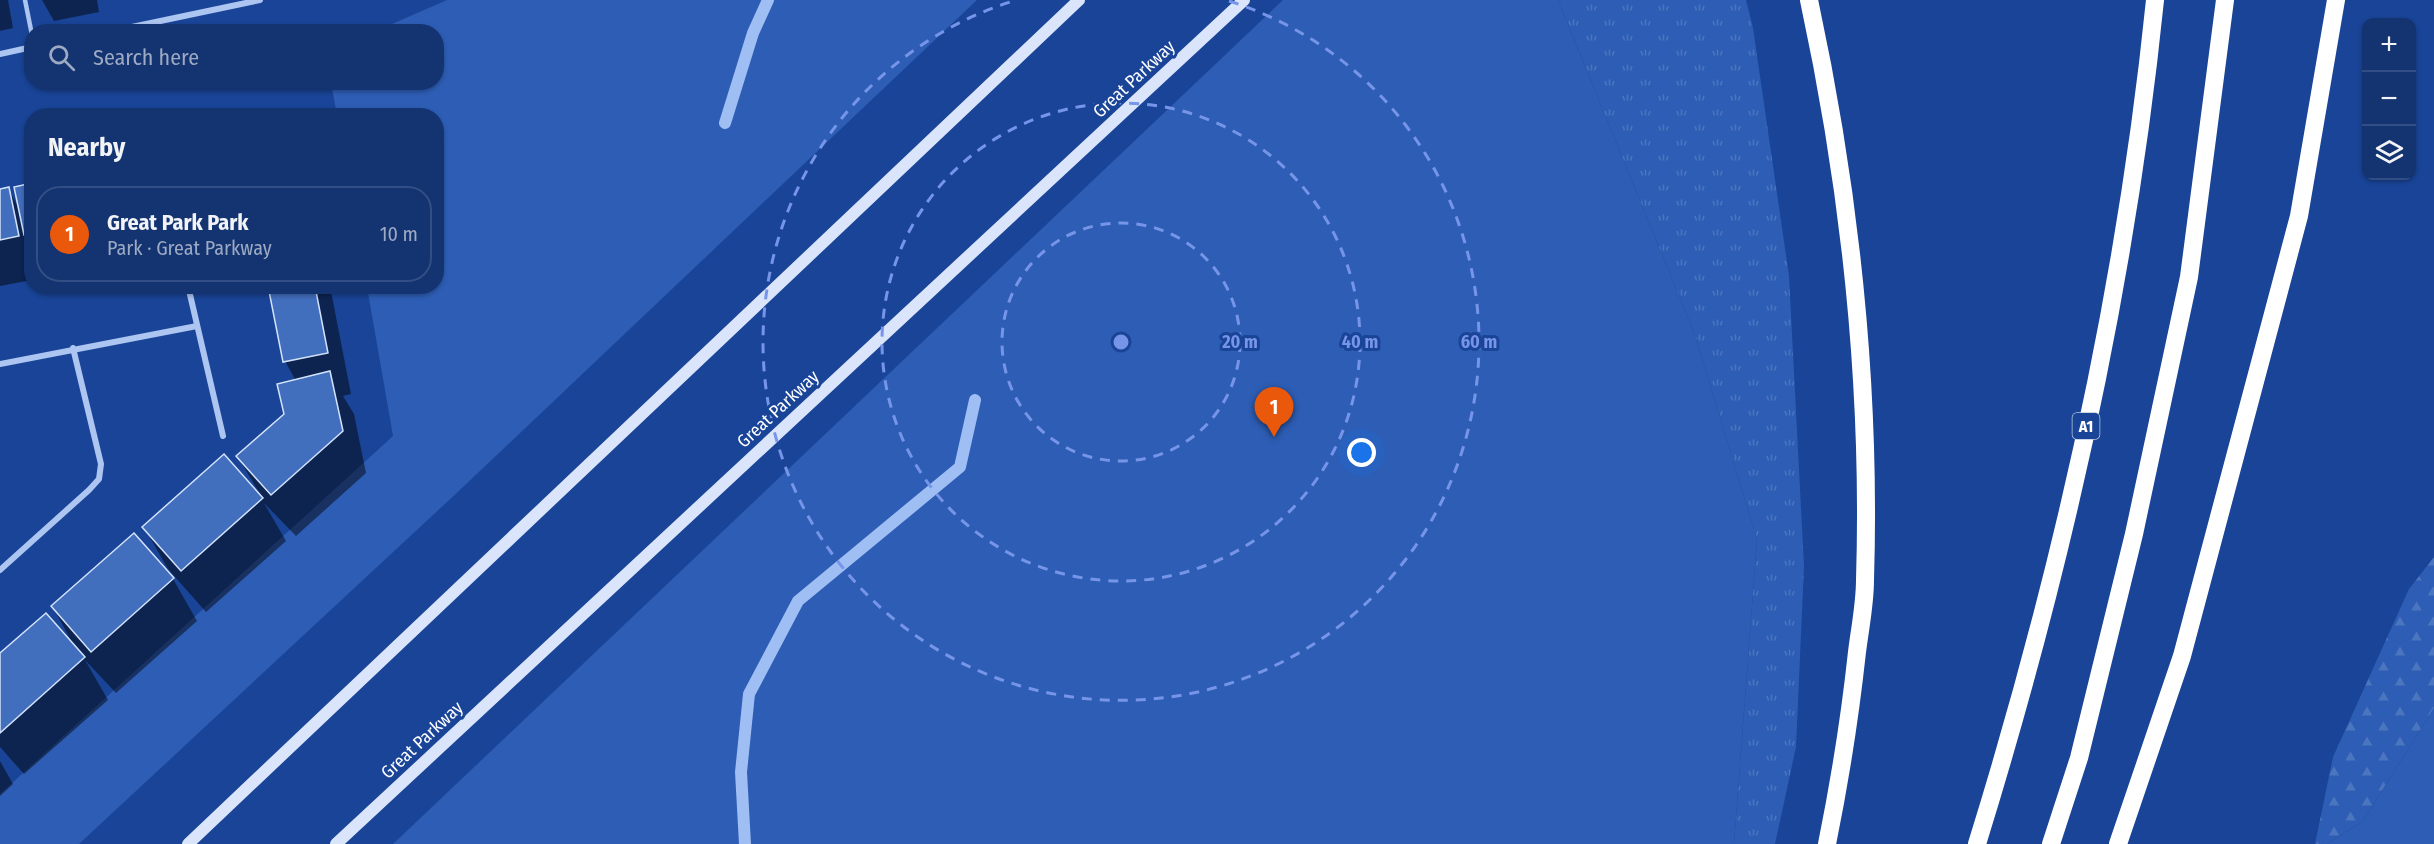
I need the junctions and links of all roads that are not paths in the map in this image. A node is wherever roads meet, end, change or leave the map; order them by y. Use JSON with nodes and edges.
{"nodes":[{"id":1,"x":25,"y":0,"type":"edge"},
{"id":2,"x":260,"y":0,"type":"edge"},
{"id":3,"x":1079,"y":0,"type":"edge"},
{"id":4,"x":1244,"y":0,"type":"edge"},
{"id":5,"x":1809,"y":0,"type":"edge"},
{"id":6,"x":2155,"y":0,"type":"edge"},
{"id":7,"x":2225,"y":0,"type":"edge"},
{"id":8,"x":2336,"y":0,"type":"edge"},
{"id":9,"x":30,"y":24,"type":"edge"},
{"id":10,"x":146,"y":24,"type":"edge"},
{"id":11,"x":24,"y":49,"type":"edge"},
{"id":12,"x":0,"y":54,"type":"edge"},
{"id":13,"x":190,"y":294,"type":"edge"},
{"id":14,"x":197,"y":326,"type":"junction"},
{"id":15,"x":73,"y":348,"type":"junction"},
{"id":16,"x":0,"y":364,"type":"edge"},
{"id":17,"x":223,"y":436,"type":"dead end"},
{"id":18,"x":0,"y":570,"type":"edge"},
{"id":19,"x":188,"y":844,"type":"edge"},
{"id":20,"x":336,"y":844,"type":"edge"},
{"id":21,"x":1827,"y":844,"type":"edge"},
{"id":22,"x":1977,"y":844,"type":"edge"},
{"id":23,"x":2051,"y":844,"type":"edge"},
{"id":24,"x":2118,"y":844,"type":"edge"}],
"edges":[{"from":1,"to":9,"type":"lane"},
{"from":2,"to":10,"type":"street"},
{"from":3,"to":19,"type":"street"},
{"from":4,"to":20,"type":"street","name":"Great Parkway"},
{"from":5,"to":21,"type":"highway"},
{"from":6,"to":22,"type":"highway","number":"A1"},
{"from":7,"to":23,"type":"highway"},
{"from":8,"to":24,"type":"highway"},
{"from":11,"to":12,"type":"street"},
{"from":13,"to":14,"type":"street"},
{"from":14,"to":15,"type":"street"},
{"from":14,"to":17,"type":"street"},
{"from":15,"to":16,"type":"street"},
{"from":15,"to":18,"type":"street"}]}
